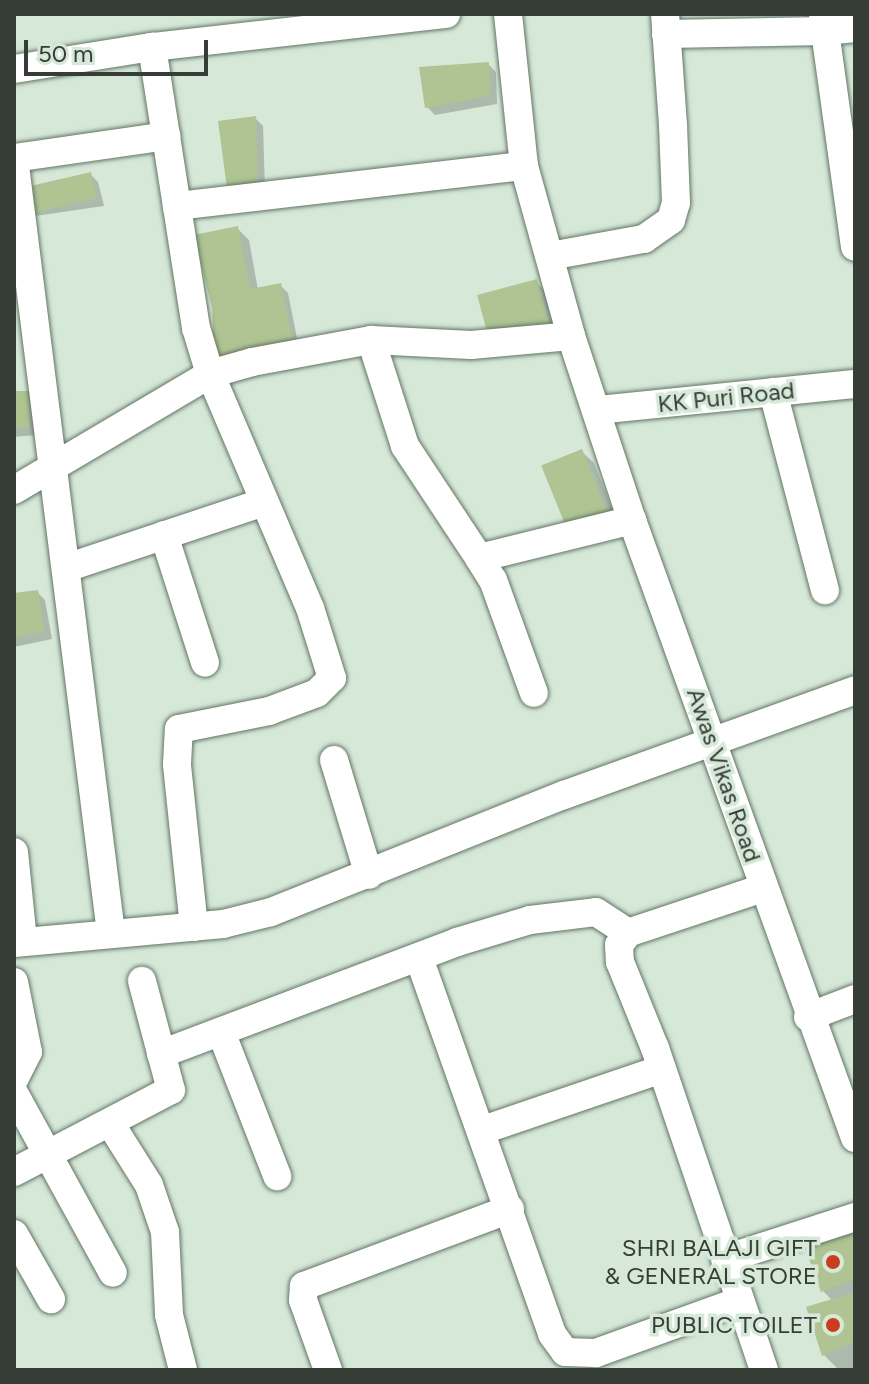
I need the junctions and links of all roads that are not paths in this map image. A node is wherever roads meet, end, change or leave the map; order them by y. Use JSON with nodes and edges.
{"nodes":[{"id":1,"x":446,"y":14,"type":"edge"},
{"id":2,"x":508,"y":14,"type":"edge"},
{"id":3,"x":308,"y":21,"type":"edge"},
{"id":4,"x":824,"y":22,"type":"edge"},
{"id":5,"x":665,"y":24,"type":"edge"},
{"id":6,"x":855,"y":28,"type":"edge"},
{"id":7,"x":152,"y":47,"type":"junction"},
{"id":8,"x":14,"y":69,"type":"edge"},
{"id":9,"x":166,"y":136,"type":"junction"},
{"id":10,"x":14,"y":158,"type":"edge"},
{"id":11,"x":524,"y":166,"type":"junction"},
{"id":12,"x":852,"y":194,"type":"edge"},
{"id":13,"x":177,"y":206,"type":"junction"},
{"id":14,"x":855,"y":247,"type":"edge"},
{"id":15,"x":550,"y":256,"type":"junction"},
{"id":16,"x":571,"y":336,"type":"junction"},
{"id":17,"x":371,"y":340,"type":"junction"},
{"id":18,"x":210,"y":374,"type":"junction"},
{"id":19,"x":855,"y":384,"type":"edge"},
{"id":20,"x":773,"y":392,"type":"junction"},
{"id":21,"x":598,"y":410,"type":"junction"},
{"id":22,"x":55,"y":462,"type":"junction"},
{"id":23,"x":14,"y":490,"type":"edge"},
{"id":24,"x":264,"y":502,"type":"junction"},
{"id":25,"x":632,"y":520,"type":"junction"},
{"id":26,"x":164,"y":535,"type":"junction"},
{"id":27,"x":479,"y":558,"type":"junction"},
{"id":28,"x":66,"y":568,"type":"junction"},
{"id":29,"x":825,"y":590,"type":"dead end"},
{"id":30,"x":205,"y":663,"type":"dead end"},
{"id":31,"x":855,"y":690,"type":"edge"},
{"id":32,"x":534,"y":693,"type":"dead end"},
{"id":33,"x":713,"y":742,"type":"junction"},
{"id":34,"x":334,"y":760,"type":"dead end"},
{"id":35,"x":14,"y":852,"type":"edge"},
{"id":36,"x":369,"y":875,"type":"junction"},
{"id":37,"x":763,"y":888,"type":"junction"},
{"id":38,"x":194,"y":927,"type":"junction"},
{"id":39,"x":111,"y":933,"type":"junction"},
{"id":40,"x":628,"y":933,"type":"junction"},
{"id":41,"x":19,"y":942,"type":"edge"},
{"id":42,"x":419,"y":958,"type":"junction"},
{"id":43,"x":142,"y":981,"type":"dead end"},
{"id":44,"x":14,"y":982,"type":"edge"},
{"id":45,"x":855,"y":999,"type":"edge"},
{"id":46,"x":808,"y":1017,"type":"junction"},
{"id":47,"x":221,"y":1032,"type":"junction"},
{"id":48,"x":161,"y":1054,"type":"junction"},
{"id":49,"x":662,"y":1069,"type":"junction"},
{"id":50,"x":14,"y":1080,"type":"edge"},
{"id":51,"x":14,"y":1093,"type":"edge"},
{"id":52,"x":110,"y":1123,"type":"junction"},
{"id":53,"x":483,"y":1130,"type":"junction"},
{"id":54,"x":855,"y":1138,"type":"edge"},
{"id":55,"x":49,"y":1156,"type":"junction"},
{"id":56,"x":14,"y":1172,"type":"edge"},
{"id":57,"x":277,"y":1176,"type":"dead end"},
{"id":58,"x":510,"y":1209,"type":"junction"},
{"id":59,"x":855,"y":1217,"type":"edge"},
{"id":60,"x":14,"y":1234,"type":"edge"},
{"id":61,"x":725,"y":1259,"type":"junction"},
{"id":62,"x":113,"y":1273,"type":"dead end"},
{"id":63,"x":51,"y":1299,"type":"dead end"},
{"id":64,"x":740,"y":1301,"type":"junction"},
{"id":65,"x":183,"y":1370,"type":"edge"},
{"id":66,"x":328,"y":1370,"type":"edge"},
{"id":67,"x":764,"y":1370,"type":"edge"}],
"edges":[{"from":1,"to":3,"type":"street"},
{"from":2,"to":11,"type":"street","name":"Awas Vikas Road"},
{"from":3,"to":7,"type":"street"},
{"from":4,"to":5,"type":"street"},
{"from":4,"to":6,"type":"street"},
{"from":4,"to":12,"type":"street"},
{"from":5,"to":15,"type":"street"},
{"from":7,"to":8,"type":"street"},
{"from":7,"to":9,"type":"street"},
{"from":9,"to":10,"type":"street"},
{"from":9,"to":13,"type":"street"},
{"from":10,"to":22,"type":"street"},
{"from":11,"to":13,"type":"street"},
{"from":11,"to":15,"type":"street","name":"Awas Vikas Road"},
{"from":12,"to":14,"type":"street"},
{"from":13,"to":18,"type":"street"},
{"from":15,"to":16,"type":"street","name":"Awas Vikas Road"},
{"from":16,"to":17,"type":"street"},
{"from":16,"to":21,"type":"street","name":"Awas Vikas Road"},
{"from":17,"to":18,"type":"street"},
{"from":17,"to":27,"type":"street"},
{"from":18,"to":22,"type":"street"},
{"from":18,"to":24,"type":"street"},
{"from":19,"to":20,"type":"street","name":"KK Puri Road"},
{"from":20,"to":21,"type":"street","name":"KK Puri Road"},
{"from":20,"to":29,"type":"street"},
{"from":21,"to":25,"type":"street","name":"Awas Vikas Road"},
{"from":22,"to":23,"type":"street"},
{"from":22,"to":28,"type":"street"},
{"from":24,"to":26,"type":"street"},
{"from":24,"to":38,"type":"street"},
{"from":25,"to":27,"type":"street"},
{"from":25,"to":33,"type":"street","name":"Awas Vikas Road"},
{"from":26,"to":28,"type":"street"},
{"from":26,"to":30,"type":"street"},
{"from":27,"to":32,"type":"street"},
{"from":28,"to":39,"type":"street"},
{"from":31,"to":33,"type":"street"},
{"from":33,"to":36,"type":"street"},
{"from":33,"to":37,"type":"street","name":"Awas Vikas Road"},
{"from":34,"to":36,"type":"street"},
{"from":35,"to":41,"type":"street"},
{"from":36,"to":38,"type":"street"},
{"from":37,"to":40,"type":"street"},
{"from":37,"to":46,"type":"street","name":"Awas Vikas Road"},
{"from":38,"to":39,"type":"street"},
{"from":39,"to":41,"type":"street"},
{"from":40,"to":42,"type":"street"},
{"from":40,"to":49,"type":"street"},
{"from":42,"to":47,"type":"street"},
{"from":42,"to":53,"type":"street"},
{"from":43,"to":48,"type":"street"},
{"from":44,"to":50,"type":"street"},
{"from":45,"to":46,"type":"street"},
{"from":46,"to":54,"type":"street","name":"Awas Vikas Road"},
{"from":47,"to":48,"type":"street"},
{"from":47,"to":57,"type":"street"},
{"from":48,"to":52,"type":"street"},
{"from":49,"to":53,"type":"street"},
{"from":49,"to":61,"type":"street"},
{"from":51,"to":55,"type":"street"},
{"from":52,"to":55,"type":"street"},
{"from":52,"to":65,"type":"street"},
{"from":53,"to":58,"type":"street"},
{"from":55,"to":56,"type":"street"},
{"from":55,"to":62,"type":"street"},
{"from":58,"to":64,"type":"street"},
{"from":58,"to":66,"type":"street"},
{"from":59,"to":61,"type":"street"},
{"from":60,"to":63,"type":"street"},
{"from":61,"to":64,"type":"street"},
{"from":64,"to":67,"type":"street"}]}
